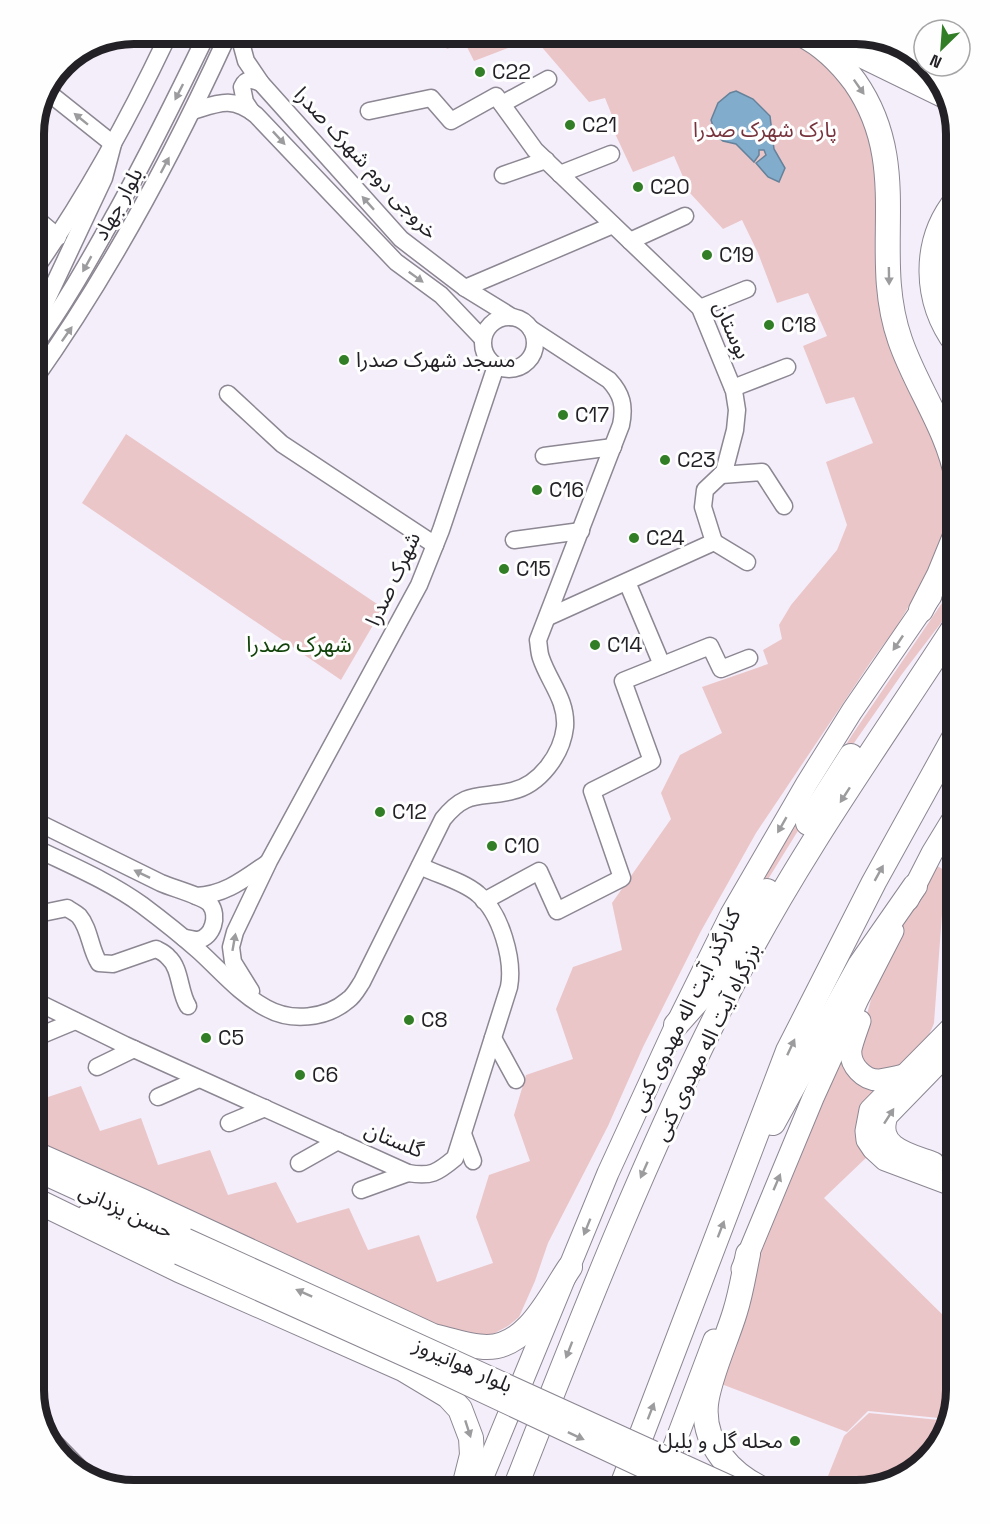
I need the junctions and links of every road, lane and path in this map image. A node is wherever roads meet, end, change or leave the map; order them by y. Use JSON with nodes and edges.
{"nodes":[{"id":1,"x":202,"y":44,"type":"edge"},
{"id":2,"x":224,"y":44,"type":"edge"},
{"id":3,"x":241,"y":44,"type":"edge"},
{"id":4,"x":818,"y":44,"type":"edge"},
{"id":5,"x":837,"y":44,"type":"edge"},
{"id":6,"x":163,"y":45,"type":"edge"},
{"id":7,"x":548,"y":80,"type":"dead end"},
{"id":8,"x":261,"y":83,"type":"junction"},
{"id":9,"x":936,"y":92,"type":"edge"},
{"id":10,"x":52,"y":96,"type":"edge"},
{"id":11,"x":502,"y":104,"type":"junction"},
{"id":12,"x":193,"y":111,"type":"junction"},
{"id":13,"x":251,"y":111,"type":"junction"},
{"id":14,"x":369,"y":111,"type":"dead end"},
{"id":15,"x":112,"y":144,"type":"junction"},
{"id":16,"x":611,"y":154,"type":"dead end"},
{"id":17,"x":546,"y":160,"type":"junction"},
{"id":18,"x":560,"y":174,"type":"junction"},
{"id":19,"x":502,"y":175,"type":"dead end"},
{"id":20,"x":946,"y":215,"type":"edge"},
{"id":21,"x":685,"y":216,"type":"dead end"},
{"id":22,"x":44,"y":225,"type":"edge"},
{"id":23,"x":613,"y":225,"type":"junction"},
{"id":24,"x":58,"y":237,"type":"junction"},
{"id":25,"x":630,"y":241,"type":"junction"},
{"id":26,"x":44,"y":257,"type":"edge"},
{"id":27,"x":465,"y":288,"type":"junction"},
{"id":28,"x":747,"y":289,"type":"dead end"},
{"id":29,"x":44,"y":306,"type":"edge"},
{"id":30,"x":700,"y":308,"type":"junction"},
{"id":31,"x":512,"y":317,"type":"junction"},
{"id":32,"x":946,"y":327,"type":"edge"},
{"id":33,"x":531,"y":329,"type":"junction"},
{"id":34,"x":44,"y":333,"type":"edge"},
{"id":35,"x":483,"y":338,"type":"junction"},
{"id":36,"x":44,"y":365,"type":"edge"},
{"id":37,"x":496,"y":366,"type":"junction"},
{"id":38,"x":787,"y":367,"type":"dead end"},
{"id":39,"x":733,"y":388,"type":"junction"},
{"id":40,"x":228,"y":394,"type":"dead end"},
{"id":41,"x":946,"y":442,"type":"edge"},
{"id":42,"x":613,"y":447,"type":"junction"},
{"id":43,"x":544,"y":456,"type":"dead end"},
{"id":44,"x":721,"y":475,"type":"junction"},
{"id":45,"x":784,"y":506,"type":"dead end"},
{"id":46,"x":581,"y":531,"type":"junction"},
{"id":47,"x":514,"y":540,"type":"dead end"},
{"id":48,"x":714,"y":542,"type":"junction"},
{"id":49,"x":435,"y":545,"type":"junction"},
{"id":50,"x":946,"y":559,"type":"edge"},
{"id":51,"x":747,"y":562,"type":"dead end"},
{"id":52,"x":946,"y":577,"type":"edge"},
{"id":53,"x":627,"y":582,"type":"junction"},
{"id":54,"x":921,"y":610,"type":"junction"},
{"id":55,"x":548,"y":617,"type":"junction"},
{"id":56,"x":946,"y":634,"type":"edge"},
{"id":57,"x":946,"y":638,"type":"edge"},
{"id":58,"x":749,"y":658,"type":"dead end"},
{"id":59,"x":662,"y":666,"type":"junction"},
{"id":60,"x":946,"y":752,"type":"edge"},
{"id":61,"x":44,"y":826,"type":"edge"},
{"id":62,"x":946,"y":830,"type":"edge"},
{"id":63,"x":44,"y":852,"type":"edge"},
{"id":64,"x":269,"y":861,"type":"junction"},
{"id":65,"x":420,"y":866,"type":"junction"},
{"id":66,"x":915,"y":886,"type":"junction"},
{"id":67,"x":196,"y":896,"type":"junction"},
{"id":68,"x":484,"y":901,"type":"junction"},
{"id":69,"x":44,"y":913,"type":"edge"},
{"id":70,"x":184,"y":938,"type":"junction"},
{"id":71,"x":878,"y":962,"type":"junction"},
{"id":72,"x":44,"y":1006,"type":"edge"},
{"id":73,"x":188,"y":1006,"type":"dead end"},
{"id":74,"x":268,"y":1009,"type":"junction"},
{"id":75,"x":75,"y":1021,"type":"junction"},
{"id":76,"x":676,"y":1025,"type":"junction"},
{"id":77,"x":44,"y":1034,"type":"edge"},
{"id":78,"x":946,"y":1034,"type":"edge"},
{"id":79,"x":493,"y":1038,"type":"junction"},
{"id":80,"x":134,"y":1049,"type":"junction"},
{"id":81,"x":946,"y":1055,"type":"edge"},
{"id":82,"x":97,"y":1067,"type":"dead end"},
{"id":83,"x":904,"y":1075,"type":"junction"},
{"id":84,"x":199,"y":1079,"type":"junction"},
{"id":85,"x":516,"y":1080,"type":"dead end"},
{"id":86,"x":158,"y":1097,"type":"dead end"},
{"id":87,"x":265,"y":1108,"type":"junction"},
{"id":88,"x":229,"y":1123,"type":"dead end"},
{"id":89,"x":463,"y":1134,"type":"junction"},
{"id":90,"x":338,"y":1141,"type":"junction"},
{"id":91,"x":44,"y":1158,"type":"edge"},
{"id":92,"x":473,"y":1161,"type":"dead end"},
{"id":93,"x":299,"y":1162,"type":"dead end"},
{"id":94,"x":746,"y":1166,"type":"junction"},
{"id":95,"x":408,"y":1173,"type":"junction"},
{"id":96,"x":946,"y":1174,"type":"edge"},
{"id":97,"x":44,"y":1175,"type":"edge"},
{"id":98,"x":946,"y":1176,"type":"edge"},
{"id":99,"x":361,"y":1190,"type":"dead end"},
{"id":100,"x":44,"y":1193,"type":"edge"},
{"id":101,"x":44,"y":1203,"type":"edge"},
{"id":102,"x":182,"y":1246,"type":"junction"},
{"id":103,"x":748,"y":1254,"type":"junction"},
{"id":104,"x":570,"y":1267,"type":"junction"},
{"id":105,"x":433,"y":1336,"type":"junction"},
{"id":106,"x":403,"y":1369,"type":"junction"},
{"id":107,"x":466,"y":1480,"type":"edge"},
{"id":108,"x":482,"y":1480,"type":"edge"},
{"id":109,"x":518,"y":1480,"type":"edge"},
{"id":110,"x":624,"y":1480,"type":"edge"},
{"id":111,"x":661,"y":1480,"type":"edge"},
{"id":112,"x":670,"y":1480,"type":"edge"},
{"id":113,"x":697,"y":1480,"type":"edge"},
{"id":114,"x":732,"y":1480,"type":"edge"},
{"id":115,"x":733,"y":1480,"type":"edge"},
{"id":116,"x":743,"y":1480,"type":"edge"}],
"edges":[{"from":1,"to":34,"type":"street","name":"بلوار جهاد","one_way":true},
{"from":2,"to":12,"type":"street","name":"بلوار جهاد"},
{"from":3,"to":8,"type":"street","name":"خروجی دوم شهرک صدرا"},
{"from":4,"to":41,"type":"highway","one_way":true},
{"from":5,"to":9,"type":"highway"},
{"from":6,"to":15,"type":"street"},
{"from":7,"to":11,"type":"street"},
{"from":8,"to":13,"type":"street"},
{"from":27,"to":8,"type":"street","name":"خروجی دوم شهرک صدرا","one_way":true},
{"from":15,"to":10,"type":"street","one_way":true},
{"from":11,"to":14,"type":"street"},
{"from":11,"to":17,"type":"street","name":"بوستان"},
{"from":12,"to":13,"type":"street"},
{"from":36,"to":12,"type":"street","name":"بلوار جهاد","one_way":true},
{"from":13,"to":35,"type":"street","one_way":true},
{"from":15,"to":24,"type":"street"},
{"from":15,"to":29,"type":"street"},
{"from":16,"to":18,"type":"street"},
{"from":17,"to":18,"type":"street","name":"بوستان"},
{"from":17,"to":19,"type":"street"},
{"from":18,"to":23,"type":"street","name":"بوستان"},
{"from":20,"to":32,"type":"highway"},
{"from":21,"to":25,"type":"street"},
{"from":22,"to":24,"type":"street"},
{"from":23,"to":25,"type":"street","name":"بوستان"},
{"from":23,"to":27,"type":"street"},
{"from":24,"to":26,"type":"street"},
{"from":25,"to":30,"type":"street","name":"بوستان"},
{"from":27,"to":31,"type":"street","name":"خروجی دوم شهرک صدرا"},
{"from":28,"to":30,"type":"street"},
{"from":30,"to":39,"type":"street","name":"بوستان"},
{"from":31,"to":33,"type":"street"},
{"from":31,"to":35,"type":"street"},
{"from":33,"to":37,"type":"street"},
{"from":33,"to":42,"type":"street"},
{"from":35,"to":37,"type":"street"},
{"from":37,"to":49,"type":"street","name":"شهرک صدرا"},
{"from":38,"to":39,"type":"street"},
{"from":39,"to":44,"type":"street","name":"بوستان"},
{"from":40,"to":49,"type":"street"},
{"from":42,"to":43,"type":"street"},
{"from":42,"to":46,"type":"street"},
{"from":44,"to":45,"type":"street"},
{"from":44,"to":48,"type":"street","name":"بوستان"},
{"from":46,"to":47,"type":"street"},
{"from":46,"to":55,"type":"street"},
{"from":48,"to":51,"type":"street"},
{"from":48,"to":53,"type":"street"},
{"from":49,"to":64,"type":"street","name":"شهرک صدرا"},
{"from":50,"to":54,"type":"highway"},
{"from":52,"to":54,"type":"main road","name":"کنارگذر آیت اله مهدوی کنی"},
{"from":53,"to":55,"type":"street"},
{"from":53,"to":59,"type":"street"},
{"from":54,"to":76,"type":"main road","name":"کنارگذر آیت اله مهدوی کنی","one_way":true},
{"from":55,"to":65,"type":"street"},
{"from":56,"to":76,"type":"highway"},
{"from":57,"to":109,"type":"highway","name":"بزرگراه آیت اله مهدوی کنی","one_way":true},
{"from":58,"to":59,"type":"street"},
{"from":59,"to":68,"type":"street"},
{"from":94,"to":60,"type":"highway","one_way":true},
{"from":67,"to":61,"type":"street","one_way":true},
{"from":62,"to":66,"type":"main road"},
{"from":63,"to":70,"type":"street"},
{"from":64,"to":67,"type":"street"},
{"from":74,"to":64,"type":"street","name":"شهرک صدرا","one_way":true},
{"from":65,"to":68,"type":"street","name":"گلستان"},
{"from":65,"to":74,"type":"street"},
{"from":66,"to":71,"type":"main road"},
{"from":66,"to":94,"type":"highway"},
{"from":67,"to":70,"type":"street"},
{"from":68,"to":79,"type":"street","name":"گلستان"},
{"from":69,"to":73,"type":"street"},
{"from":70,"to":74,"type":"street"},
{"from":71,"to":83,"type":"main road"},
{"from":103,"to":71,"type":"main road","one_way":true},
{"from":72,"to":75,"type":"street","name":"گلستان"},
{"from":75,"to":77,"type":"street"},
{"from":75,"to":80,"type":"street","name":"گلستان"},
{"from":76,"to":104,"type":"main road","name":"کنارگذر آیت اله مهدوی کنی","one_way":true},
{"from":78,"to":83,"type":"main road"},
{"from":79,"to":85,"type":"street"},
{"from":79,"to":89,"type":"street","name":"گلستان"},
{"from":80,"to":82,"type":"street"},
{"from":80,"to":84,"type":"street","name":"گلستان"},
{"from":96,"to":81,"type":"main road","one_way":true},
{"from":83,"to":98,"type":"main road"},
{"from":84,"to":86,"type":"street"},
{"from":84,"to":87,"type":"street","name":"گلستان"},
{"from":87,"to":88,"type":"street"},
{"from":87,"to":90,"type":"street","name":"گلستان"},
{"from":89,"to":92,"type":"street"},
{"from":89,"to":95,"type":"street","name":"گلستان"},
{"from":90,"to":93,"type":"street"},
{"from":90,"to":95,"type":"street","name":"گلستان"},
{"from":91,"to":105,"type":"highway"},
{"from":110,"to":94,"type":"highway","one_way":true},
{"from":95,"to":99,"type":"street"},
{"from":97,"to":102,"type":"main road","name":"حسن یزدانی"},
{"from":100,"to":102,"type":"main road","name":"حسن یزدانی"},
{"from":101,"to":106,"type":"highway"},
{"from":102,"to":112,"type":"main road","name":"بلوار هوانیروز","one_way":true,"bridge":true},
{"from":114,"to":102,"type":"main road","name":"بلوار هوانیروز","one_way":true,"bridge":true},
{"from":103,"to":111,"type":"main road"},
{"from":103,"to":116,"type":"highway"},
{"from":104,"to":105,"type":"highway"},
{"from":104,"to":108,"type":"main road","name":"کنارگذر آیت اله مهدوی کنی"},
{"from":105,"to":106,"type":"highway"},
{"from":106,"to":107,"type":"highway","one_way":true},
{"from":113,"to":115,"type":"highway"}]}
